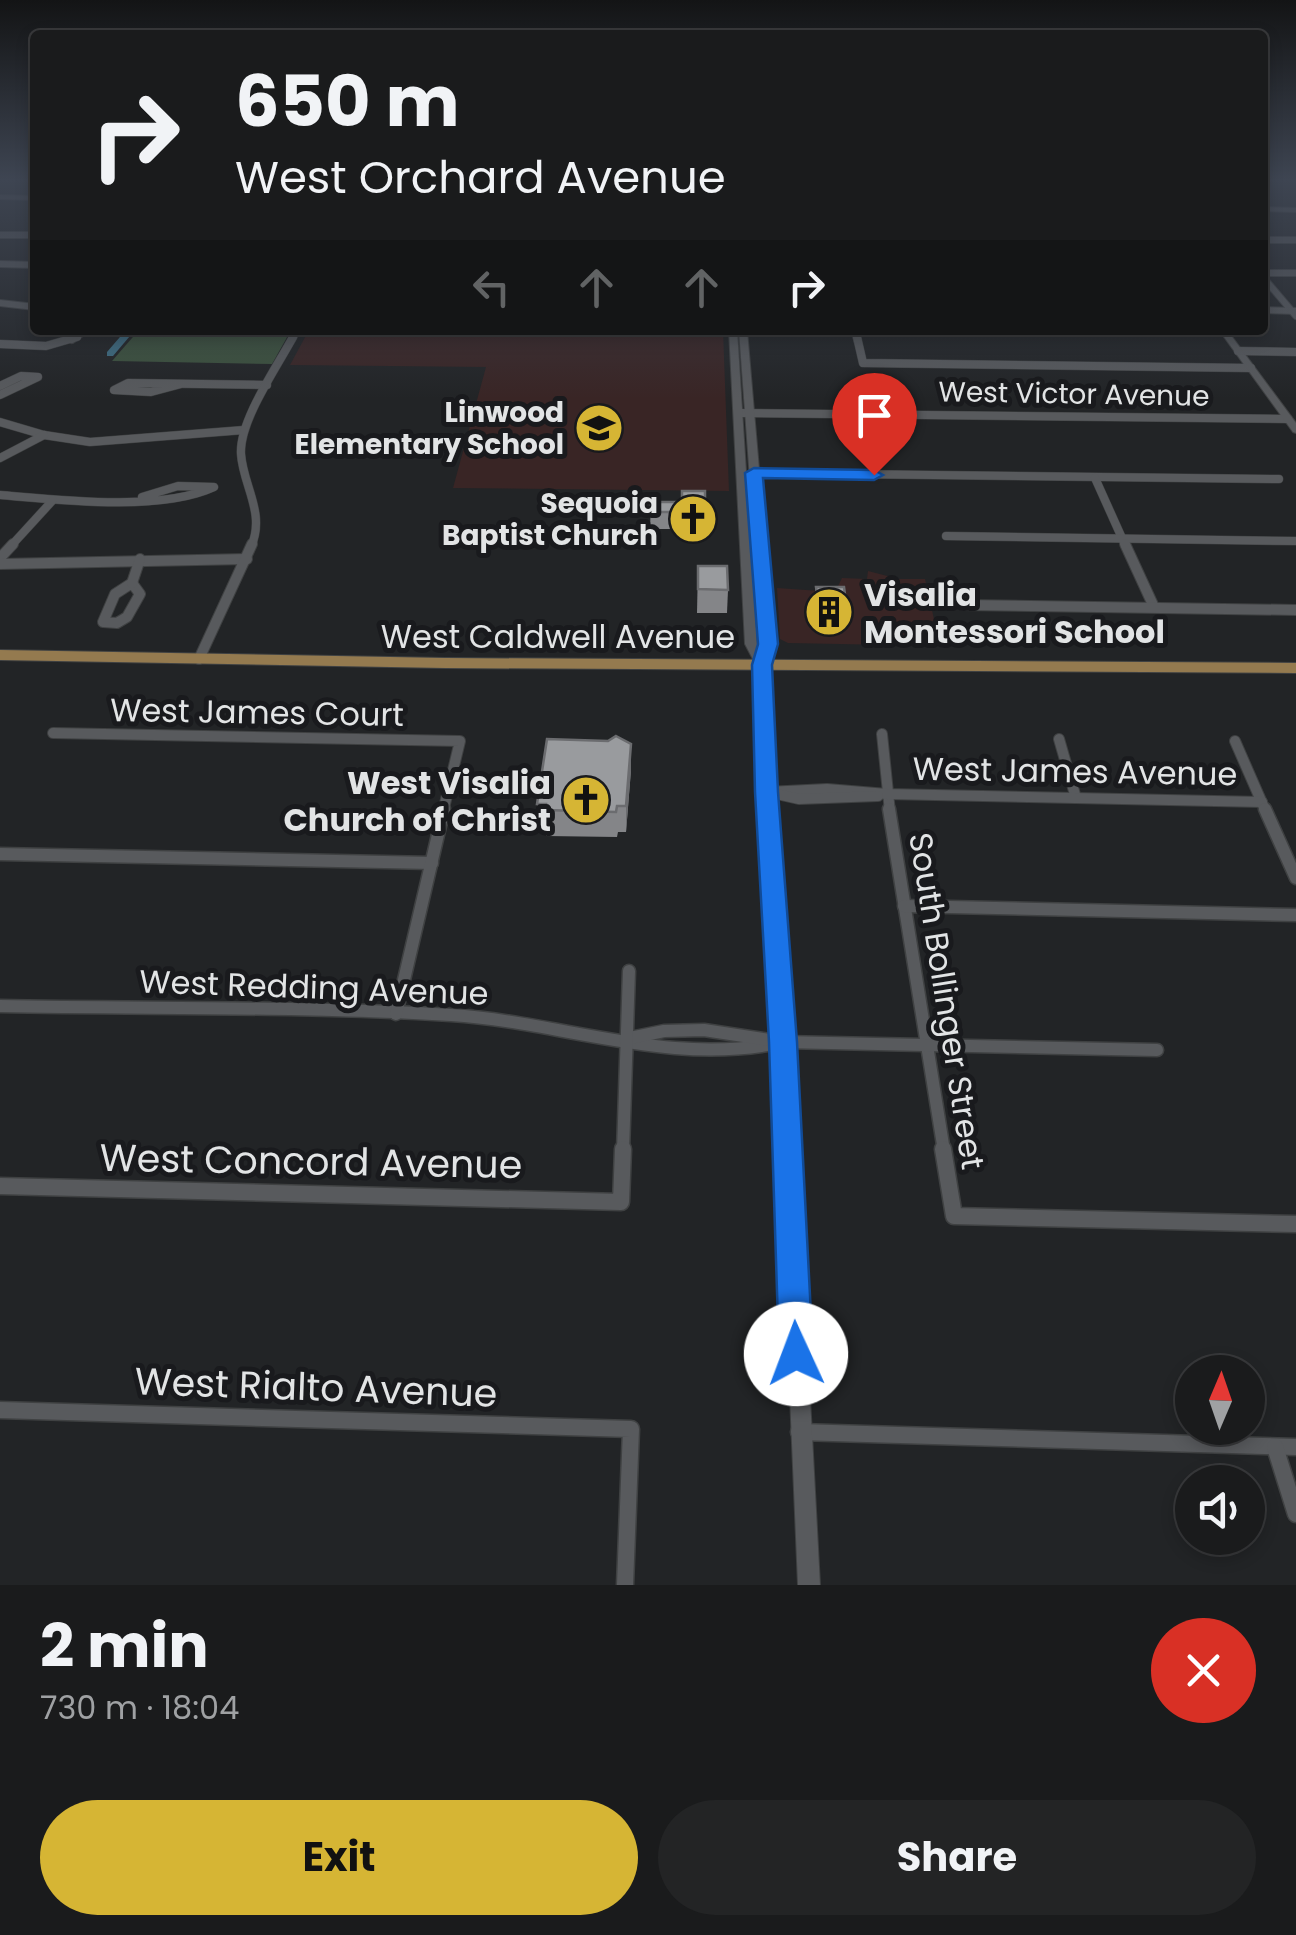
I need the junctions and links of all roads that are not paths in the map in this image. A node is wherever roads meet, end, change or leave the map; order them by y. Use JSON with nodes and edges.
{"nodes":[{"id":1,"x":0,"y":264,"type":"edge"},
{"id":2,"x":30,"y":266,"type":"edge"},
{"id":3,"x":1296,"y":274,"type":"edge"},
{"id":4,"x":1268,"y":275,"type":"edge"},
{"id":5,"x":1268,"y":282,"type":"edge"},
{"id":6,"x":0,"y":303,"type":"edge"},
{"id":7,"x":30,"y":306,"type":"edge"},
{"id":8,"x":1268,"y":310,"type":"edge"},
{"id":9,"x":1295,"y":312,"type":"edge"},
{"id":10,"x":80,"y":335,"type":"edge"},
{"id":11,"x":295,"y":335,"type":"edge"},
{"id":12,"x":735,"y":335,"type":"edge"},
{"id":13,"x":736,"y":335,"type":"edge"},
{"id":14,"x":743,"y":335,"type":"edge"},
{"id":15,"x":856,"y":335,"type":"edge"},
{"id":16,"x":1227,"y":335,"type":"edge"},
{"id":17,"x":0,"y":344,"type":"edge"},
{"id":18,"x":1238,"y":351,"type":"junction"},
{"id":19,"x":1296,"y":352,"type":"edge"},
{"id":20,"x":746,"y":364,"type":"junction"},
{"id":21,"x":1251,"y":368,"type":"junction"},
{"id":22,"x":182,"y":384,"type":"junction"},
{"id":23,"x":267,"y":385,"type":"junction"},
{"id":24,"x":0,"y":386,"type":"edge"},
{"id":25,"x":0,"y":395,"type":"edge"},
{"id":26,"x":744,"y":413,"type":"junction"},
{"id":27,"x":1288,"y":419,"type":"junction"},
{"id":28,"x":0,"y":422,"type":"edge"},
{"id":29,"x":244,"y":430,"type":"junction"},
{"id":30,"x":1296,"y":430,"type":"edge"},
{"id":31,"x":44,"y":436,"type":"junction"},
{"id":32,"x":740,"y":441,"type":"junction"},
{"id":33,"x":0,"y":458,"type":"edge"},
{"id":34,"x":754,"y":473,"type":"junction"},
{"id":35,"x":1095,"y":478,"type":"junction"},
{"id":36,"x":1279,"y":479,"type":"dead end"},
{"id":37,"x":0,"y":494,"type":"edge"},
{"id":38,"x":142,"y":497,"type":"junction"},
{"id":39,"x":52,"y":500,"type":"junction"},
{"id":40,"x":946,"y":536,"type":"dead end"},
{"id":41,"x":1122,"y":538,"type":"junction"},
{"id":42,"x":1296,"y":541,"type":"edge"},
{"id":43,"x":246,"y":558,"type":"junction"},
{"id":44,"x":140,"y":560,"type":"junction"},
{"id":45,"x":0,"y":561,"type":"edge"},
{"id":46,"x":132,"y":583,"type":"junction"},
{"id":47,"x":963,"y":605,"type":"dead end"},
{"id":48,"x":1154,"y":607,"type":"junction"},
{"id":49,"x":1296,"y":610,"type":"edge"},
{"id":50,"x":0,"y":654,"type":"edge"},
{"id":51,"x":199,"y":660,"type":"junction"},
{"id":52,"x":762,"y":665,"type":"junction"},
{"id":53,"x":1296,"y":668,"type":"edge"},
{"id":54,"x":53,"y":734,"type":"dead end"},
{"id":55,"x":882,"y":734,"type":"dead end"},
{"id":56,"x":1059,"y":738,"type":"dead end"},
{"id":57,"x":1235,"y":741,"type":"dead end"},
{"id":58,"x":767,"y":792,"type":"junction"},
{"id":59,"x":887,"y":794,"type":"junction"},
{"id":60,"x":1076,"y":798,"type":"junction"},
{"id":61,"x":1262,"y":802,"type":"junction"},
{"id":62,"x":0,"y":854,"type":"edge"},
{"id":63,"x":432,"y":863,"type":"junction"},
{"id":64,"x":1296,"y":878,"type":"edge"},
{"id":65,"x":904,"y":906,"type":"junction"},
{"id":66,"x":1296,"y":916,"type":"edge"},
{"id":67,"x":629,"y":971,"type":"dead end"},
{"id":68,"x":0,"y":1006,"type":"edge"},
{"id":69,"x":396,"y":1014,"type":"junction"},
{"id":70,"x":624,"y":1039,"type":"junction"},
{"id":71,"x":783,"y":1042,"type":"junction"},
{"id":72,"x":926,"y":1046,"type":"junction"},
{"id":73,"x":1157,"y":1050,"type":"dead end"},
{"id":74,"x":0,"y":1186,"type":"edge"},
{"id":75,"x":1296,"y":1224,"type":"edge"},
{"id":76,"x":0,"y":1410,"type":"edge"},
{"id":77,"x":800,"y":1432,"type":"junction"},
{"id":78,"x":1275,"y":1447,"type":"junction"},
{"id":79,"x":1296,"y":1447,"type":"edge"},
{"id":80,"x":1296,"y":1514,"type":"edge"},
{"id":81,"x":625,"y":1585,"type":"edge"},
{"id":82,"x":809,"y":1585,"type":"edge"}],
"edges":[{"from":1,"to":2,"type":"street"},
{"from":3,"to":4,"type":"street"},
{"from":5,"to":9,"type":"street"},
{"from":6,"to":7,"type":"street"},
{"from":8,"to":9,"type":"street"},
{"from":10,"to":17,"type":"street"},
{"from":11,"to":23,"type":"street"},
{"from":12,"to":26,"type":"street"},
{"from":13,"to":20,"type":"street"},
{"from":14,"to":20,"type":"street"},
{"from":15,"to":21,"type":"street"},
{"from":16,"to":18,"type":"street"},
{"from":18,"to":19,"type":"street"},
{"from":18,"to":21,"type":"street"},
{"from":20,"to":26,"type":"street"},
{"from":21,"to":27,"type":"street"},
{"from":22,"to":22,"type":"street"},
{"from":22,"to":23,"type":"street"},
{"from":23,"to":29,"type":"street"},
{"from":24,"to":25,"type":"street"},
{"from":26,"to":27,"type":"street","name":"West Victor Avenue"},
{"from":26,"to":32,"type":"street"},
{"from":26,"to":34,"type":"street"},
{"from":27,"to":30,"type":"street"},
{"from":28,"to":31,"type":"street"},
{"from":29,"to":31,"type":"street"},
{"from":29,"to":43,"type":"street"},
{"from":31,"to":33,"type":"street"},
{"from":32,"to":34,"type":"street"},
{"from":32,"to":52,"type":"street"},
{"from":34,"to":35,"type":"street"},
{"from":34,"to":52,"type":"street"},
{"from":35,"to":36,"type":"street"},
{"from":35,"to":41,"type":"street"},
{"from":37,"to":39,"type":"street"},
{"from":38,"to":38,"type":"street"},
{"from":38,"to":39,"type":"street"},
{"from":39,"to":45,"type":"street"},
{"from":40,"to":41,"type":"street"},
{"from":41,"to":42,"type":"street"},
{"from":41,"to":48,"type":"street"},
{"from":43,"to":44,"type":"street"},
{"from":43,"to":51,"type":"street"},
{"from":44,"to":45,"type":"street"},
{"from":44,"to":46,"type":"street"},
{"from":46,"to":46,"type":"street"},
{"from":47,"to":48,"type":"street"},
{"from":48,"to":49,"type":"street"},
{"from":50,"to":51,"type":"main road","name":"West Caldwell Avenue"},
{"from":51,"to":52,"type":"main road","name":"West Caldwell Avenue"},
{"from":52,"to":53,"type":"main road","name":"West Caldwell Avenue"},
{"from":52,"to":58,"type":"street"},
{"from":54,"to":63,"type":"street","name":"West James Court"},
{"from":55,"to":59,"type":"street","name":"South Bollinger Street"},
{"from":56,"to":60,"type":"street"},
{"from":57,"to":61,"type":"street"},
{"from":58,"to":59,"type":"street","name":"West James Avenue"},
{"from":58,"to":71,"type":"street"},
{"from":59,"to":60,"type":"street","name":"West James Avenue"},
{"from":59,"to":65,"type":"street","name":"South Bollinger Street"},
{"from":60,"to":61,"type":"street","name":"West James Avenue"},
{"from":61,"to":64,"type":"street"},
{"from":62,"to":63,"type":"street"},
{"from":63,"to":69,"type":"street"},
{"from":65,"to":66,"type":"street"},
{"from":65,"to":72,"type":"street","name":"South Bollinger Street"},
{"from":67,"to":70,"type":"street"},
{"from":68,"to":69,"type":"street","name":"West Redding Avenue"},
{"from":69,"to":70,"type":"street","name":"West Redding Avenue"},
{"from":70,"to":71,"type":"street","name":"West Redding Avenue"},
{"from":70,"to":74,"type":"street","name":"West Concord Avenue"},
{"from":71,"to":72,"type":"street","name":"West Redding Avenue"},
{"from":71,"to":77,"type":"street"},
{"from":72,"to":73,"type":"street","name":"West Redding Avenue"},
{"from":72,"to":75,"type":"street","name":"South Bollinger Street"},
{"from":76,"to":81,"type":"street","name":"West Rialto Avenue"},
{"from":77,"to":78,"type":"street"},
{"from":77,"to":82,"type":"street"},
{"from":78,"to":79,"type":"street"},
{"from":78,"to":80,"type":"street"}]}
